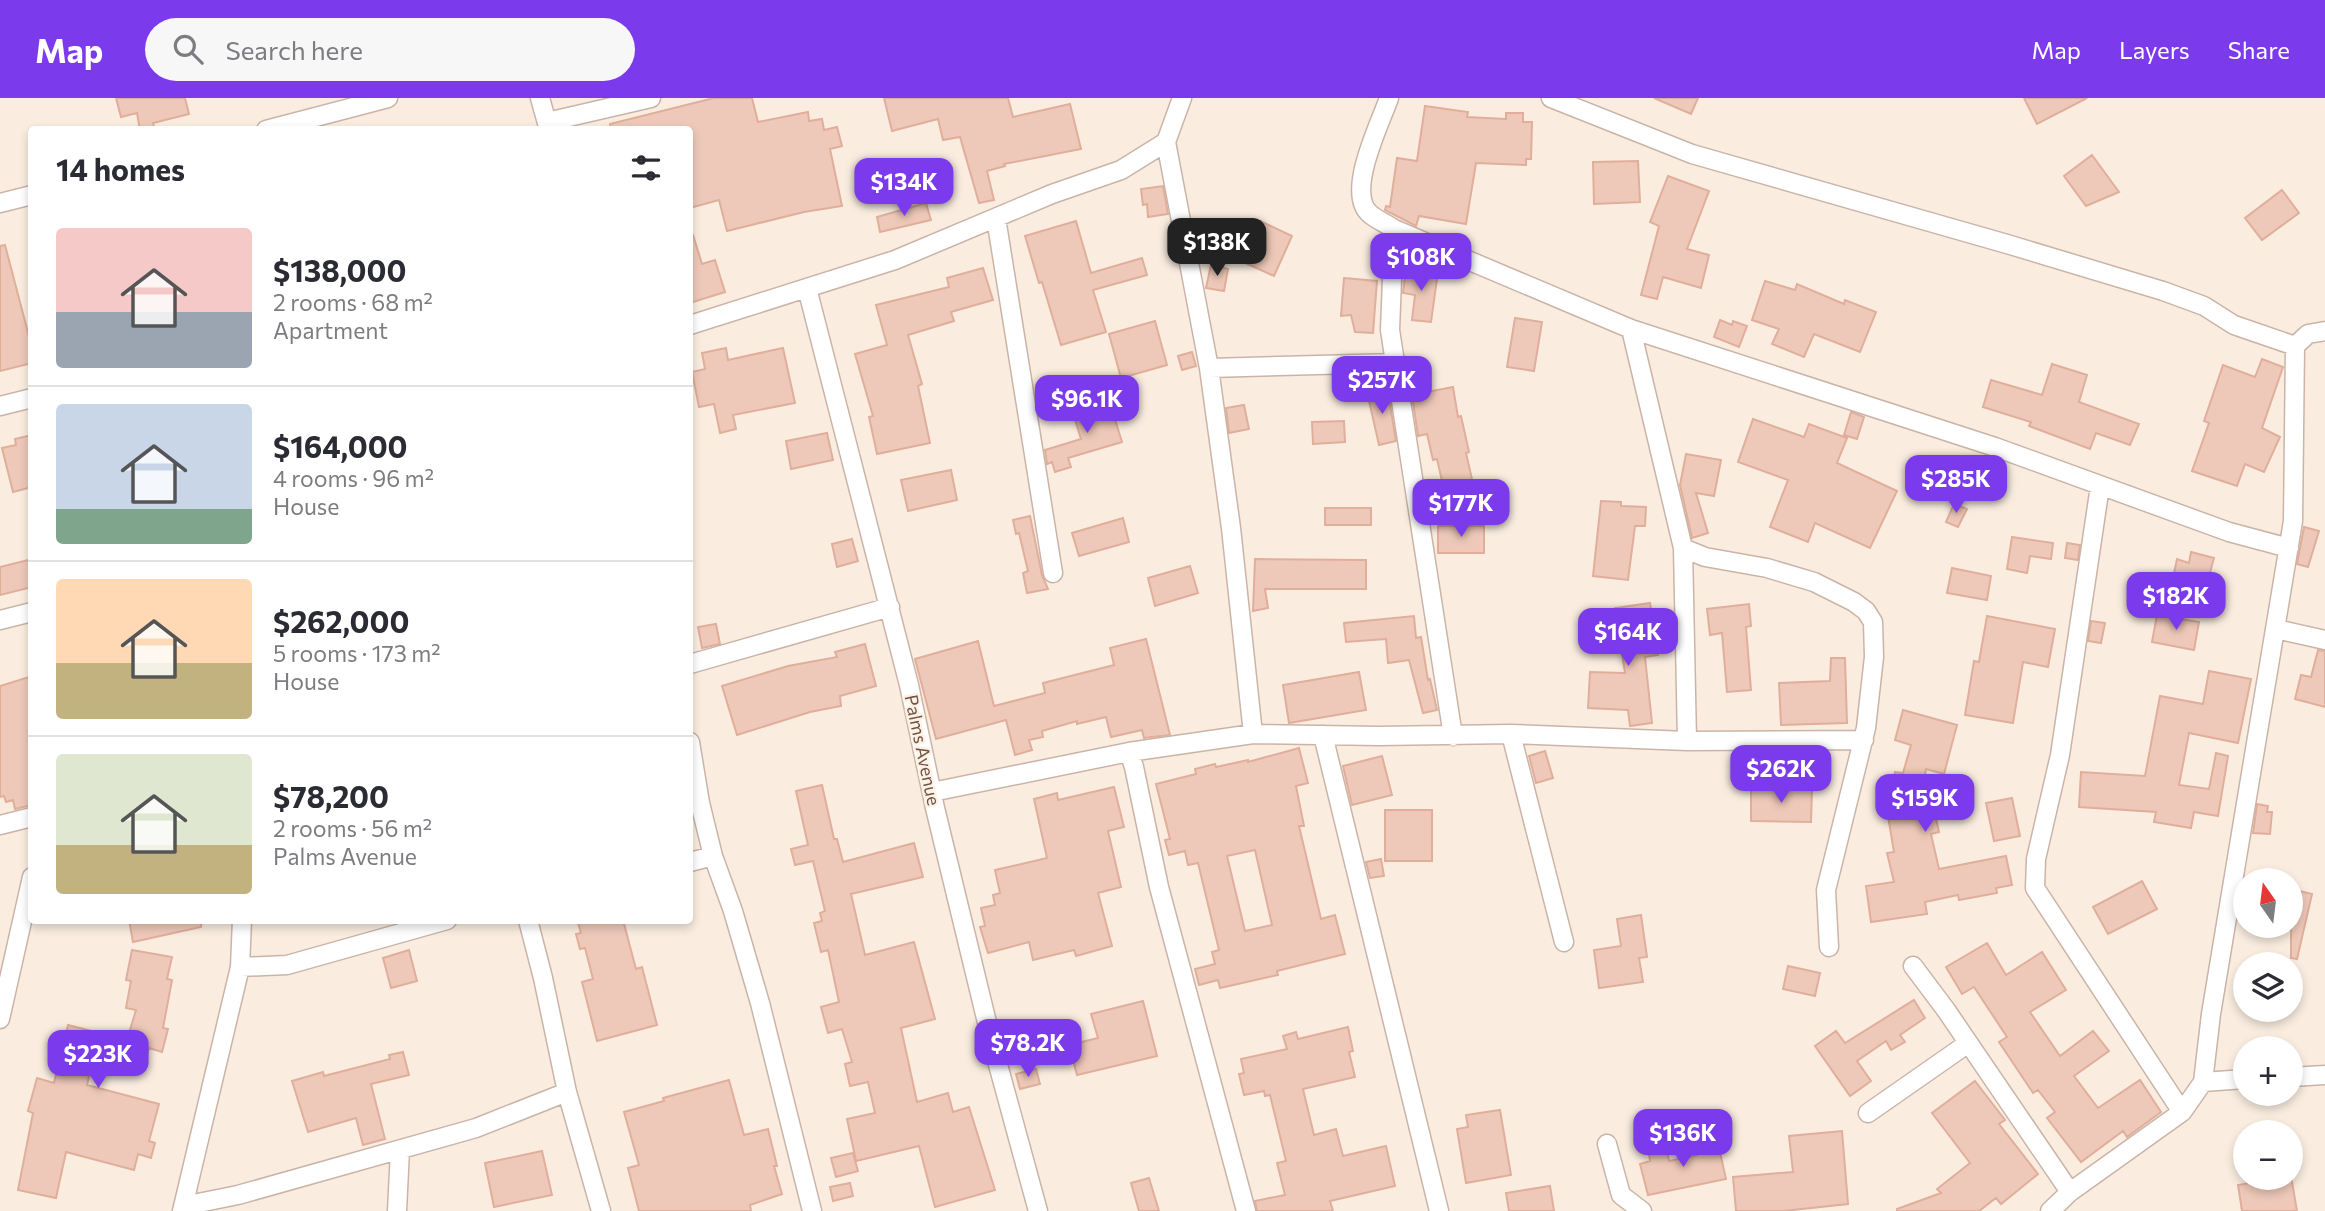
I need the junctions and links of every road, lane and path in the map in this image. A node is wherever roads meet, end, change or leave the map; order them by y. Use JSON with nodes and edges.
{"nodes":[{"id":1,"x":388,"y":98,"type":"edge"},
{"id":2,"x":540,"y":98,"type":"edge"},
{"id":3,"x":650,"y":98,"type":"edge"},
{"id":4,"x":1182,"y":98,"type":"edge"},
{"id":5,"x":1389,"y":98,"type":"edge"},
{"id":6,"x":1551,"y":98,"type":"edge"},
{"id":7,"x":346,"y":103,"type":"edge"},
{"id":8,"x":278,"y":126,"type":"edge"},
{"id":9,"x":548,"y":126,"type":"edge"},
{"id":10,"x":1166,"y":142,"type":"junction"},
{"id":11,"x":28,"y":196,"type":"edge"},
{"id":12,"x":0,"y":203,"type":"edge"},
{"id":13,"x":996,"y":218,"type":"junction"},
{"id":14,"x":1394,"y":229,"type":"junction"},
{"id":15,"x":807,"y":288,"type":"junction"},
{"id":16,"x":693,"y":324,"type":"edge"},
{"id":17,"x":1632,"y":329,"type":"junction"},
{"id":18,"x":2325,"y":331,"type":"edge"},
{"id":19,"x":2295,"y":346,"type":"junction"},
{"id":20,"x":1395,"y":363,"type":"junction"},
{"id":21,"x":1209,"y":368,"type":"junction"},
{"id":22,"x":28,"y":399,"type":"edge"},
{"id":23,"x":0,"y":407,"type":"edge"},
{"id":24,"x":2100,"y":486,"type":"junction"},
{"id":25,"x":1683,"y":548,"type":"junction"},
{"id":26,"x":2289,"y":548,"type":"junction"},
{"id":27,"x":1053,"y":573,"type":"dead end"},
{"id":28,"x":890,"y":607,"type":"junction"},
{"id":29,"x":28,"y":613,"type":"edge"},
{"id":30,"x":0,"y":620,"type":"edge"},
{"id":31,"x":2276,"y":629,"type":"junction"},
{"id":32,"x":2325,"y":640,"type":"edge"},
{"id":33,"x":693,"y":663,"type":"edge"},
{"id":34,"x":1253,"y":734,"type":"junction"},
{"id":35,"x":1511,"y":734,"type":"junction"},
{"id":36,"x":1323,"y":735,"type":"junction"},
{"id":37,"x":1453,"y":736,"type":"junction"},
{"id":38,"x":1864,"y":740,"type":"junction"},
{"id":39,"x":1686,"y":741,"type":"junction"},
{"id":40,"x":1129,"y":752,"type":"junction"},
{"id":41,"x":693,"y":762,"type":"edge"},
{"id":42,"x":932,"y":792,"type":"junction"},
{"id":43,"x":28,"y":818,"type":"edge"},
{"id":44,"x":0,"y":825,"type":"edge"},
{"id":45,"x":713,"y":856,"type":"junction"},
{"id":46,"x":693,"y":861,"type":"edge"},
{"id":47,"x":28,"y":895,"type":"edge"},
{"id":48,"x":242,"y":924,"type":"edge"},
{"id":49,"x":433,"y":924,"type":"edge"},
{"id":50,"x":529,"y":924,"type":"edge"},
{"id":51,"x":1564,"y":942,"type":"dead end"},
{"id":52,"x":1829,"y":947,"type":"dead end"},
{"id":53,"x":1913,"y":966,"type":"dead end"},
{"id":54,"x":240,"y":967,"type":"junction"},
{"id":55,"x":0,"y":1019,"type":"edge"},
{"id":56,"x":1968,"y":1044,"type":"junction"},
{"id":57,"x":2325,"y":1074,"type":"edge"},
{"id":58,"x":2303,"y":1076,"type":"edge"},
{"id":59,"x":2233,"y":1080,"type":"edge"},
{"id":60,"x":2203,"y":1082,"type":"junction"},
{"id":61,"x":567,"y":1093,"type":"junction"},
{"id":62,"x":2182,"y":1112,"type":"junction"},
{"id":63,"x":1868,"y":1114,"type":"dead end"},
{"id":64,"x":1607,"y":1144,"type":"dead end"},
{"id":65,"x":400,"y":1150,"type":"junction"},
{"id":66,"x":2070,"y":1192,"type":"junction"},
{"id":67,"x":183,"y":1208,"type":"edge"},
{"id":68,"x":397,"y":1211,"type":"edge"},
{"id":69,"x":601,"y":1211,"type":"edge"},
{"id":70,"x":812,"y":1211,"type":"edge"},
{"id":71,"x":1038,"y":1211,"type":"edge"},
{"id":72,"x":1246,"y":1211,"type":"edge"},
{"id":73,"x":1439,"y":1211,"type":"edge"},
{"id":74,"x":1642,"y":1211,"type":"edge"},
{"id":75,"x":2050,"y":1211,"type":"edge"}],
"edges":[{"from":1,"to":7,"type":"street"},
{"from":2,"to":9,"type":"street"},
{"from":3,"to":9,"type":"street"},
{"from":4,"to":10,"type":"street"},
{"from":5,"to":14,"type":"street"},
{"from":6,"to":19,"type":"street"},
{"from":7,"to":8,"type":"street"},
{"from":10,"to":13,"type":"street"},
{"from":10,"to":21,"type":"street"},
{"from":11,"to":12,"type":"street"},
{"from":13,"to":15,"type":"street"},
{"from":13,"to":27,"type":"street"},
{"from":14,"to":17,"type":"street"},
{"from":14,"to":20,"type":"street"},
{"from":15,"to":16,"type":"street"},
{"from":15,"to":28,"type":"street","name":"Palms Avenue"},
{"from":17,"to":24,"type":"street"},
{"from":17,"to":25,"type":"street"},
{"from":18,"to":19,"type":"street"},
{"from":19,"to":26,"type":"street"},
{"from":20,"to":21,"type":"street"},
{"from":20,"to":37,"type":"street"},
{"from":21,"to":34,"type":"street"},
{"from":22,"to":23,"type":"street"},
{"from":24,"to":26,"type":"street"},
{"from":24,"to":62,"type":"street"},
{"from":25,"to":38,"type":"street"},
{"from":25,"to":39,"type":"street"},
{"from":26,"to":31,"type":"street"},
{"from":28,"to":33,"type":"street"},
{"from":28,"to":42,"type":"street","name":"Palms Avenue"},
{"from":29,"to":30,"type":"street"},
{"from":31,"to":32,"type":"street"},
{"from":31,"to":60,"type":"street"},
{"from":34,"to":36,"type":"street"},
{"from":34,"to":40,"type":"street"},
{"from":35,"to":37,"type":"street"},
{"from":35,"to":39,"type":"street"},
{"from":35,"to":51,"type":"street"},
{"from":36,"to":37,"type":"street"},
{"from":36,"to":73,"type":"street"},
{"from":38,"to":39,"type":"street"},
{"from":38,"to":52,"type":"street"},
{"from":40,"to":42,"type":"street"},
{"from":40,"to":72,"type":"street"},
{"from":41,"to":45,"type":"street"},
{"from":42,"to":71,"type":"street","name":"Palms Avenue"},
{"from":43,"to":44,"type":"street"},
{"from":45,"to":46,"type":"street"},
{"from":45,"to":70,"type":"street"},
{"from":47,"to":55,"type":"street"},
{"from":48,"to":54,"type":"street"},
{"from":49,"to":54,"type":"street"},
{"from":50,"to":61,"type":"street"},
{"from":53,"to":56,"type":"street"},
{"from":54,"to":67,"type":"street"},
{"from":56,"to":63,"type":"street"},
{"from":56,"to":66,"type":"street"},
{"from":57,"to":58,"type":"street"},
{"from":59,"to":60,"type":"street"},
{"from":60,"to":62,"type":"street"},
{"from":61,"to":65,"type":"street"},
{"from":61,"to":69,"type":"street"},
{"from":62,"to":66,"type":"street"},
{"from":64,"to":74,"type":"street"},
{"from":65,"to":67,"type":"street"},
{"from":65,"to":68,"type":"street"},
{"from":66,"to":75,"type":"street"}]}
